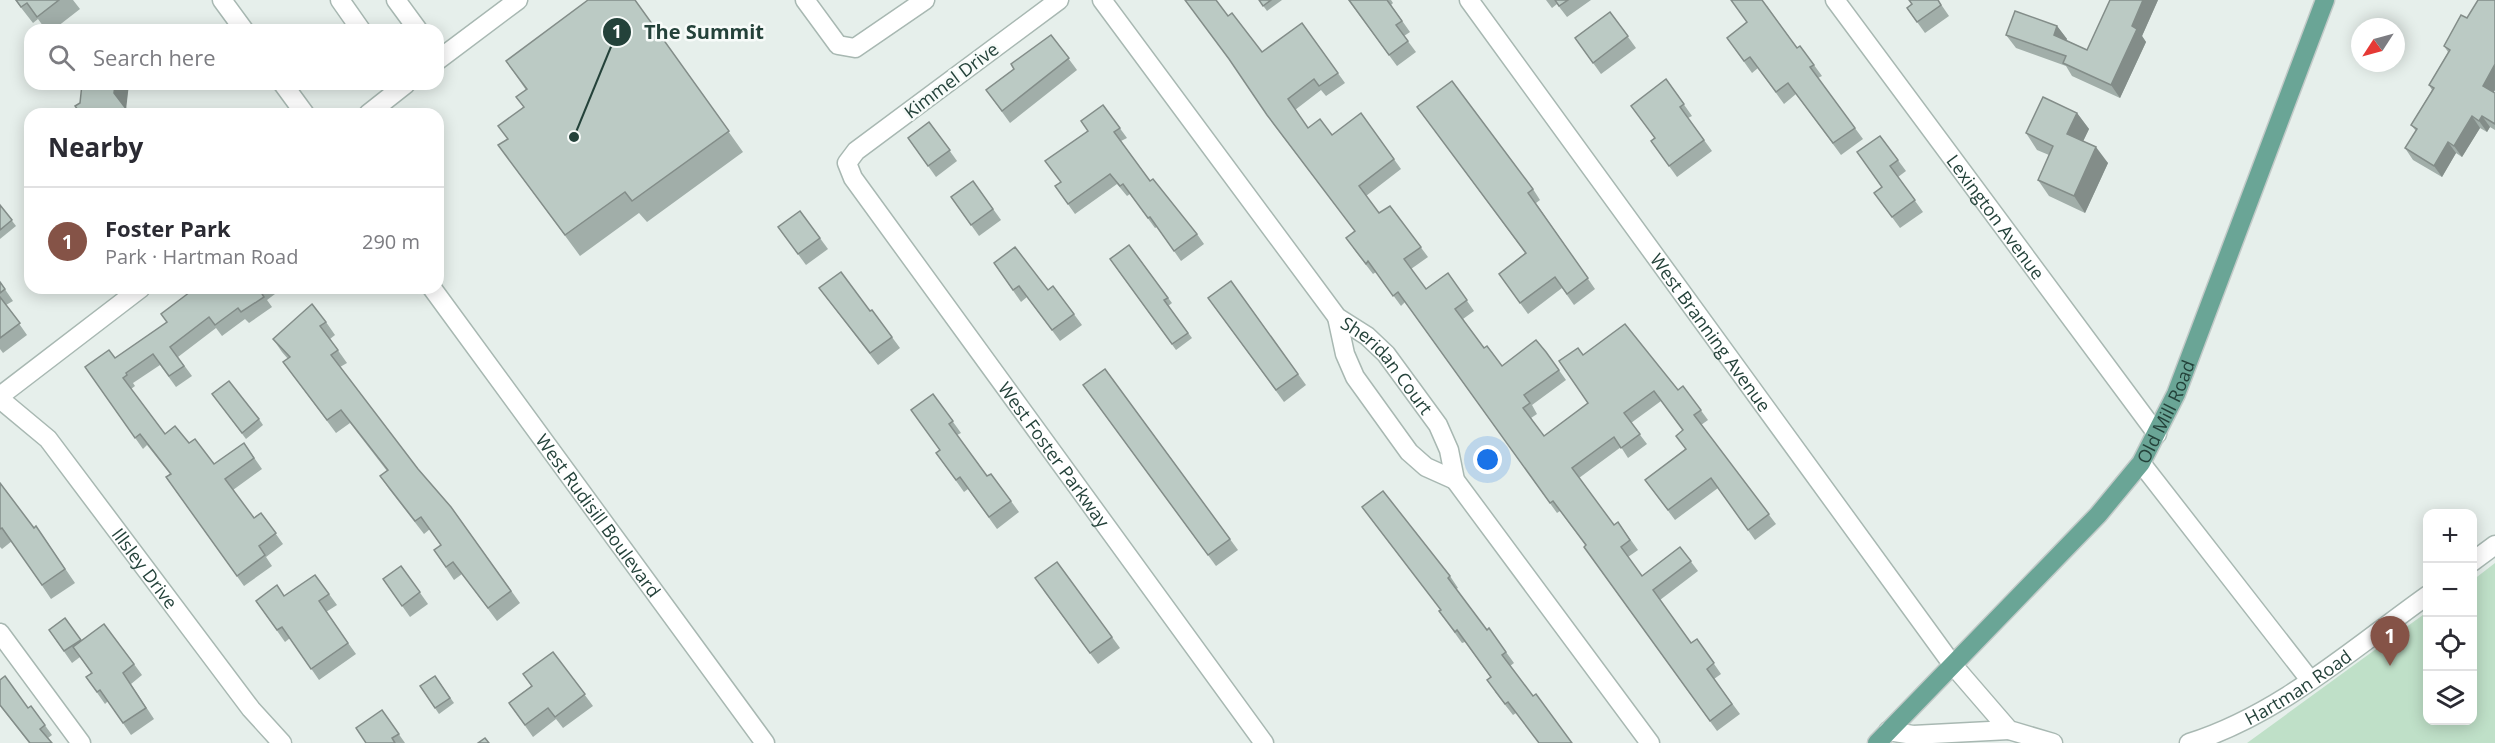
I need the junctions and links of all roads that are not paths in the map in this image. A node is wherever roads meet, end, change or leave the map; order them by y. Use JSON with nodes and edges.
{"nodes":[{"id":1,"x":222,"y":0,"type":"edge"},
{"id":2,"x":340,"y":0,"type":"edge"},
{"id":3,"x":396,"y":0,"type":"edge"},
{"id":4,"x":805,"y":0,"type":"edge"},
{"id":5,"x":925,"y":0,"type":"edge"},
{"id":6,"x":1059,"y":0,"type":"edge"},
{"id":7,"x":1102,"y":0,"type":"edge"},
{"id":8,"x":1470,"y":0,"type":"edge"},
{"id":9,"x":1835,"y":0,"type":"edge"},
{"id":10,"x":2325,"y":0,"type":"edge"},
{"id":11,"x":506,"y":4,"type":"edge"},
{"id":12,"x":240,"y":24,"type":"edge"},
{"id":13,"x":357,"y":24,"type":"edge"},
{"id":14,"x":414,"y":24,"type":"edge"},
{"id":15,"x":444,"y":55,"type":"edge"},
{"id":16,"x":287,"y":90,"type":"edge"},
{"id":17,"x":397,"y":90,"type":"edge"},
{"id":18,"x":301,"y":108,"type":"edge"},
{"id":19,"x":375,"y":108,"type":"edge"},
{"id":20,"x":847,"y":163,"type":"joint"},
{"id":21,"x":133,"y":294,"type":"edge"},
{"id":22,"x":436,"y":294,"type":"edge"},
{"id":23,"x":1337,"y":317,"type":"junction"},
{"id":24,"x":0,"y":398,"type":"edge"},
{"id":25,"x":2157,"y":434,"type":"junction"},
{"id":26,"x":2141,"y":463,"type":"junction"},
{"id":27,"x":1455,"y":480,"type":"junction"},
{"id":28,"x":2495,"y":545,"type":"edge"},
{"id":29,"x":2477,"y":558,"type":"edge"},
{"id":30,"x":2423,"y":598,"type":"edge"},
{"id":31,"x":0,"y":633,"type":"edge"},
{"id":32,"x":1953,"y":664,"type":"junction"},
{"id":33,"x":2310,"y":680,"type":"junction"},
{"id":34,"x":2008,"y":730,"type":"junction"},
{"id":35,"x":1883,"y":737,"type":"edge"},
{"id":36,"x":81,"y":743,"type":"edge"},
{"id":37,"x":282,"y":743,"type":"edge"},
{"id":38,"x":765,"y":743,"type":"edge"},
{"id":39,"x":1264,"y":743,"type":"edge"},
{"id":40,"x":1650,"y":743,"type":"edge"},
{"id":41,"x":2053,"y":743,"type":"edge"},
{"id":42,"x":2188,"y":743,"type":"edge"}],
"edges":[{"from":1,"to":12,"type":"street"},
{"from":2,"to":13,"type":"street"},
{"from":3,"to":14,"type":"street"},
{"from":4,"to":5,"type":"street"},
{"from":6,"to":20,"type":"street","name":"Kimmel Drive"},
{"from":7,"to":23,"type":"street","name":"Sheridan Court"},
{"from":8,"to":32,"type":"street","name":"West Branning Avenue"},
{"from":9,"to":25,"type":"street","name":"Lexington Avenue"},
{"from":10,"to":25,"type":"main road","name":"Old Mill Road"},
{"from":11,"to":15,"type":"street"},
{"from":16,"to":18,"type":"street"},
{"from":17,"to":19,"type":"street"},
{"from":20,"to":39,"type":"street","name":"West Foster Parkway"},
{"from":21,"to":24,"type":"street"},
{"from":22,"to":38,"type":"street","name":"West Rudisill Boulevard"},
{"from":23,"to":27,"type":"street","name":"Sheridan Court"},
{"from":23,"to":27,"type":"street"},
{"from":24,"to":37,"type":"street","name":"Illsley Drive"},
{"from":25,"to":26,"type":"main road","name":"Old Mill Road"},
{"from":26,"to":32,"type":"main road","name":"Old Mill Road"},
{"from":26,"to":33,"type":"street"},
{"from":27,"to":40,"type":"street","name":"Sheridan Court"},
{"from":28,"to":29,"type":"street"},
{"from":30,"to":33,"type":"street","name":"Hartman Road"},
{"from":31,"to":36,"type":"street"},
{"from":32,"to":34,"type":"street"},
{"from":32,"to":35,"type":"main road","name":"Old Mill Road"},
{"from":33,"to":42,"type":"street","name":"Hartman Road"},
{"from":34,"to":35,"type":"street"},
{"from":34,"to":41,"type":"street"}]}
